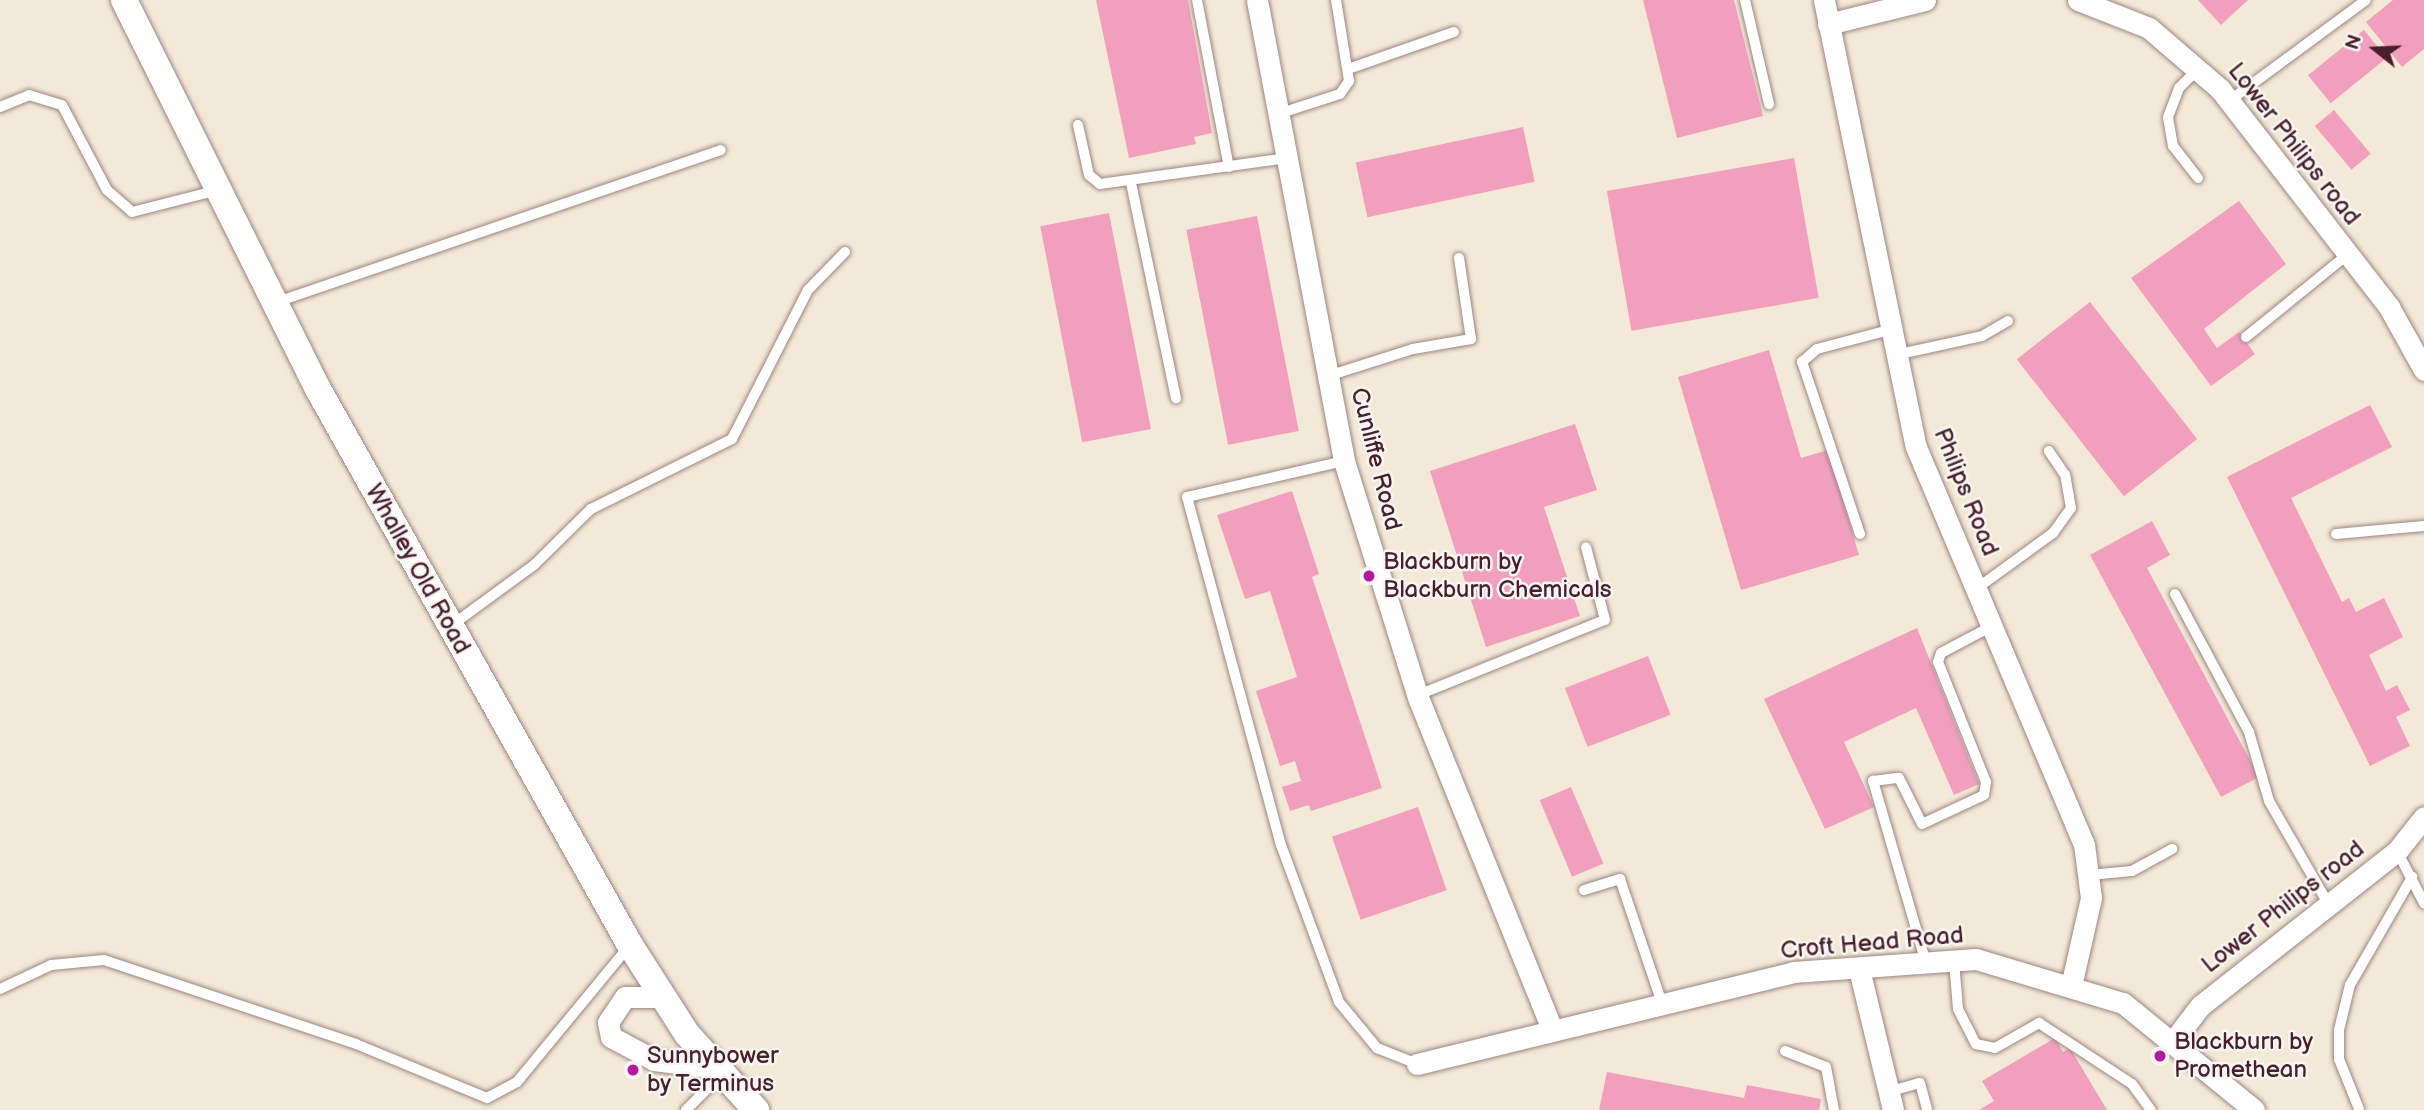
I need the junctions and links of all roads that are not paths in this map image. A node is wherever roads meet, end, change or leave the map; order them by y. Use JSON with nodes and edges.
{"nodes":[{"id":1,"x":124,"y":0,"type":"edge"},
{"id":2,"x":1197,"y":0,"type":"edge"},
{"id":3,"x":1257,"y":0,"type":"edge"},
{"id":4,"x":1336,"y":0,"type":"edge"},
{"id":5,"x":1745,"y":0,"type":"edge"},
{"id":6,"x":1824,"y":0,"type":"edge"},
{"id":7,"x":1925,"y":0,"type":"edge"},
{"id":8,"x":2078,"y":0,"type":"edge"},
{"id":9,"x":2366,"y":0,"type":"edge"},
{"id":10,"x":2118,"y":6,"type":"edge"},
{"id":11,"x":1828,"y":24,"type":"junction"},
{"id":12,"x":1454,"y":32,"type":"dead end"},
{"id":13,"x":1351,"y":68,"type":"junction"},
{"id":14,"x":2199,"y":68,"type":"junction"},
{"id":15,"x":2230,"y":101,"type":"junction"},
{"id":16,"x":1769,"y":104,"type":"dead end"},
{"id":17,"x":0,"y":107,"type":"edge"},
{"id":18,"x":1278,"y":114,"type":"junction"},
{"id":19,"x":1078,"y":125,"type":"dead end"},
{"id":20,"x":721,"y":150,"type":"dead end"},
{"id":21,"x":1287,"y":158,"type":"junction"},
{"id":22,"x":1229,"y":167,"type":"junction"},
{"id":23,"x":2198,"y":178,"type":"dead end"},
{"id":24,"x":1131,"y":183,"type":"junction"},
{"id":25,"x":220,"y":189,"type":"junction"},
{"id":26,"x":845,"y":252,"type":"dead end"},
{"id":27,"x":2348,"y":254,"type":"junction"},
{"id":28,"x":1459,"y":258,"type":"dead end"},
{"id":29,"x":277,"y":302,"type":"junction"},
{"id":30,"x":2008,"y":321,"type":"dead end"},
{"id":31,"x":1889,"y":330,"type":"junction"},
{"id":32,"x":2246,"y":337,"type":"dead end"},
{"id":33,"x":1895,"y":355,"type":"junction"},
{"id":34,"x":2424,"y":370,"type":"edge"},
{"id":35,"x":1328,"y":376,"type":"junction"},
{"id":36,"x":1176,"y":398,"type":"dead end"},
{"id":37,"x":2049,"y":451,"type":"dead end"},
{"id":38,"x":1344,"y":461,"type":"junction"},
{"id":39,"x":2424,"y":526,"type":"edge"},
{"id":40,"x":1860,"y":534,"type":"dead end"},
{"id":41,"x":2336,"y":534,"type":"dead end"},
{"id":42,"x":1586,"y":547,"type":"dead end"},
{"id":43,"x":1976,"y":589,"type":"junction"},
{"id":44,"x":2175,"y":594,"type":"dead end"},
{"id":45,"x":1992,"y":626,"type":"junction"},
{"id":46,"x":450,"y":627,"type":"junction"},
{"id":47,"x":1418,"y":695,"type":"junction"},
{"id":48,"x":2424,"y":817,"type":"edge"},
{"id":49,"x":2172,"y":849,"type":"dead end"},
{"id":50,"x":2397,"y":851,"type":"junction"},
{"id":51,"x":2090,"y":875,"type":"junction"},
{"id":52,"x":2412,"y":877,"type":"junction"},
{"id":53,"x":1584,"y":890,"type":"dead end"},
{"id":54,"x":2328,"y":903,"type":"junction"},
{"id":55,"x":2424,"y":903,"type":"edge"},
{"id":56,"x":630,"y":945,"type":"junction"},
{"id":57,"x":1954,"y":961,"type":"junction"},
{"id":58,"x":1926,"y":964,"type":"junction"},
{"id":59,"x":1859,"y":969,"type":"junction"},
{"id":60,"x":2071,"y":986,"type":"junction"},
{"id":61,"x":0,"y":989,"type":"edge"},
{"id":62,"x":661,"y":996,"type":"junction"},
{"id":63,"x":1662,"y":1003,"type":"junction"},
{"id":64,"x":1552,"y":1030,"type":"junction"},
{"id":65,"x":2175,"y":1039,"type":"junction"},
{"id":66,"x":1785,"y":1051,"type":"dead end"},
{"id":67,"x":1417,"y":1064,"type":"joint"},
{"id":68,"x":719,"y":1071,"type":"junction"},
{"id":69,"x":1891,"y":1101,"type":"edge"},
{"id":70,"x":686,"y":1110,"type":"edge"},
{"id":71,"x":756,"y":1110,"type":"edge"},
{"id":72,"x":1834,"y":1110,"type":"edge"},
{"id":73,"x":1927,"y":1110,"type":"edge"},
{"id":74,"x":2151,"y":1110,"type":"edge"},
{"id":75,"x":2255,"y":1110,"type":"edge"},
{"id":76,"x":2359,"y":1110,"type":"edge"}],
"edges":[{"from":1,"to":25,"type":"street","name":"Whalley Old Road"},
{"from":2,"to":22,"type":"lane"},
{"from":3,"to":18,"type":"street","name":"Cunliffe Road"},
{"from":4,"to":13,"type":"lane"},
{"from":5,"to":16,"type":"lane"},
{"from":6,"to":11,"type":"street","name":"Philips Road"},
{"from":7,"to":11,"type":"street"},
{"from":8,"to":10,"type":"street","name":"Lower Philips road"},
{"from":9,"to":15,"type":"lane"},
{"from":10,"to":14,"type":"street","name":"Lower Philips road"},
{"from":11,"to":31,"type":"street","name":"Philips Road"},
{"from":12,"to":13,"type":"lane"},
{"from":13,"to":18,"type":"lane"},
{"from":14,"to":15,"type":"street","name":"Lower Philips road"},
{"from":14,"to":23,"type":"lane"},
{"from":15,"to":27,"type":"street","name":"Lower Philips road"},
{"from":17,"to":25,"type":"lane"},
{"from":18,"to":21,"type":"street","name":"Cunliffe Road"},
{"from":19,"to":24,"type":"lane"},
{"from":20,"to":29,"type":"lane"},
{"from":21,"to":22,"type":"lane"},
{"from":21,"to":35,"type":"street","name":"Cunliffe Road"},
{"from":22,"to":24,"type":"lane"},
{"from":24,"to":36,"type":"lane"},
{"from":25,"to":29,"type":"street","name":"Whalley Old Road"},
{"from":26,"to":46,"type":"lane"},
{"from":27,"to":32,"type":"lane"},
{"from":27,"to":34,"type":"street","name":"Lower Philips road"},
{"from":28,"to":35,"type":"lane"},
{"from":29,"to":46,"type":"street","name":"Whalley Old Road"},
{"from":30,"to":33,"type":"lane"},
{"from":31,"to":33,"type":"street","name":"Philips Road"},
{"from":31,"to":40,"type":"lane"},
{"from":33,"to":43,"type":"street","name":"Philips Road"},
{"from":35,"to":38,"type":"street","name":"Cunliffe Road"},
{"from":37,"to":43,"type":"lane"},
{"from":38,"to":47,"type":"street","name":"Cunliffe Road"},
{"from":38,"to":67,"type":"lane"},
{"from":39,"to":41,"type":"lane"},
{"from":42,"to":47,"type":"lane"},
{"from":43,"to":45,"type":"street","name":"Philips Road"},
{"from":44,"to":54,"type":"lane"},
{"from":45,"to":51,"type":"street","name":"Philips Road"},
{"from":45,"to":58,"type":"lane"},
{"from":46,"to":56,"type":"street","name":"Whalley Old Road"},
{"from":47,"to":64,"type":"street","name":"Cunliffe Road"},
{"from":48,"to":50,"type":"street","name":"Lower Philips road"},
{"from":49,"to":51,"type":"lane"},
{"from":50,"to":52,"type":"lane"},
{"from":50,"to":54,"type":"street","name":"Lower Philips road"},
{"from":51,"to":60,"type":"street","name":"Philips Road"},
{"from":52,"to":55,"type":"lane"},
{"from":52,"to":76,"type":"lane"},
{"from":53,"to":63,"type":"lane"},
{"from":54,"to":65,"type":"street","name":"Lower Philips road"},
{"from":56,"to":61,"type":"lane"},
{"from":56,"to":62,"type":"street","name":"Whalley Old Road"},
{"from":57,"to":58,"type":"street","name":"Croft Head Road"},
{"from":57,"to":60,"type":"street","name":"Croft Head Road"},
{"from":57,"to":74,"type":"lane"},
{"from":58,"to":59,"type":"street","name":"Croft Head Road"},
{"from":59,"to":63,"type":"street","name":"Croft Head Road"},
{"from":59,"to":69,"type":"street"},
{"from":60,"to":65,"type":"street","name":"Croft Head Road"},
{"from":62,"to":68,"type":"street","name":"Whalley Old Road"},
{"from":62,"to":68,"type":"street"},
{"from":63,"to":64,"type":"street","name":"Croft Head Road"},
{"from":64,"to":67,"type":"street","name":"Croft Head Road"},
{"from":65,"to":75,"type":"street","name":"Croft Head Road"},
{"from":66,"to":72,"type":"lane"},
{"from":68,"to":70,"type":"lane"},
{"from":68,"to":71,"type":"street","name":"Whalley Old Road"},
{"from":69,"to":73,"type":"lane"}]}
